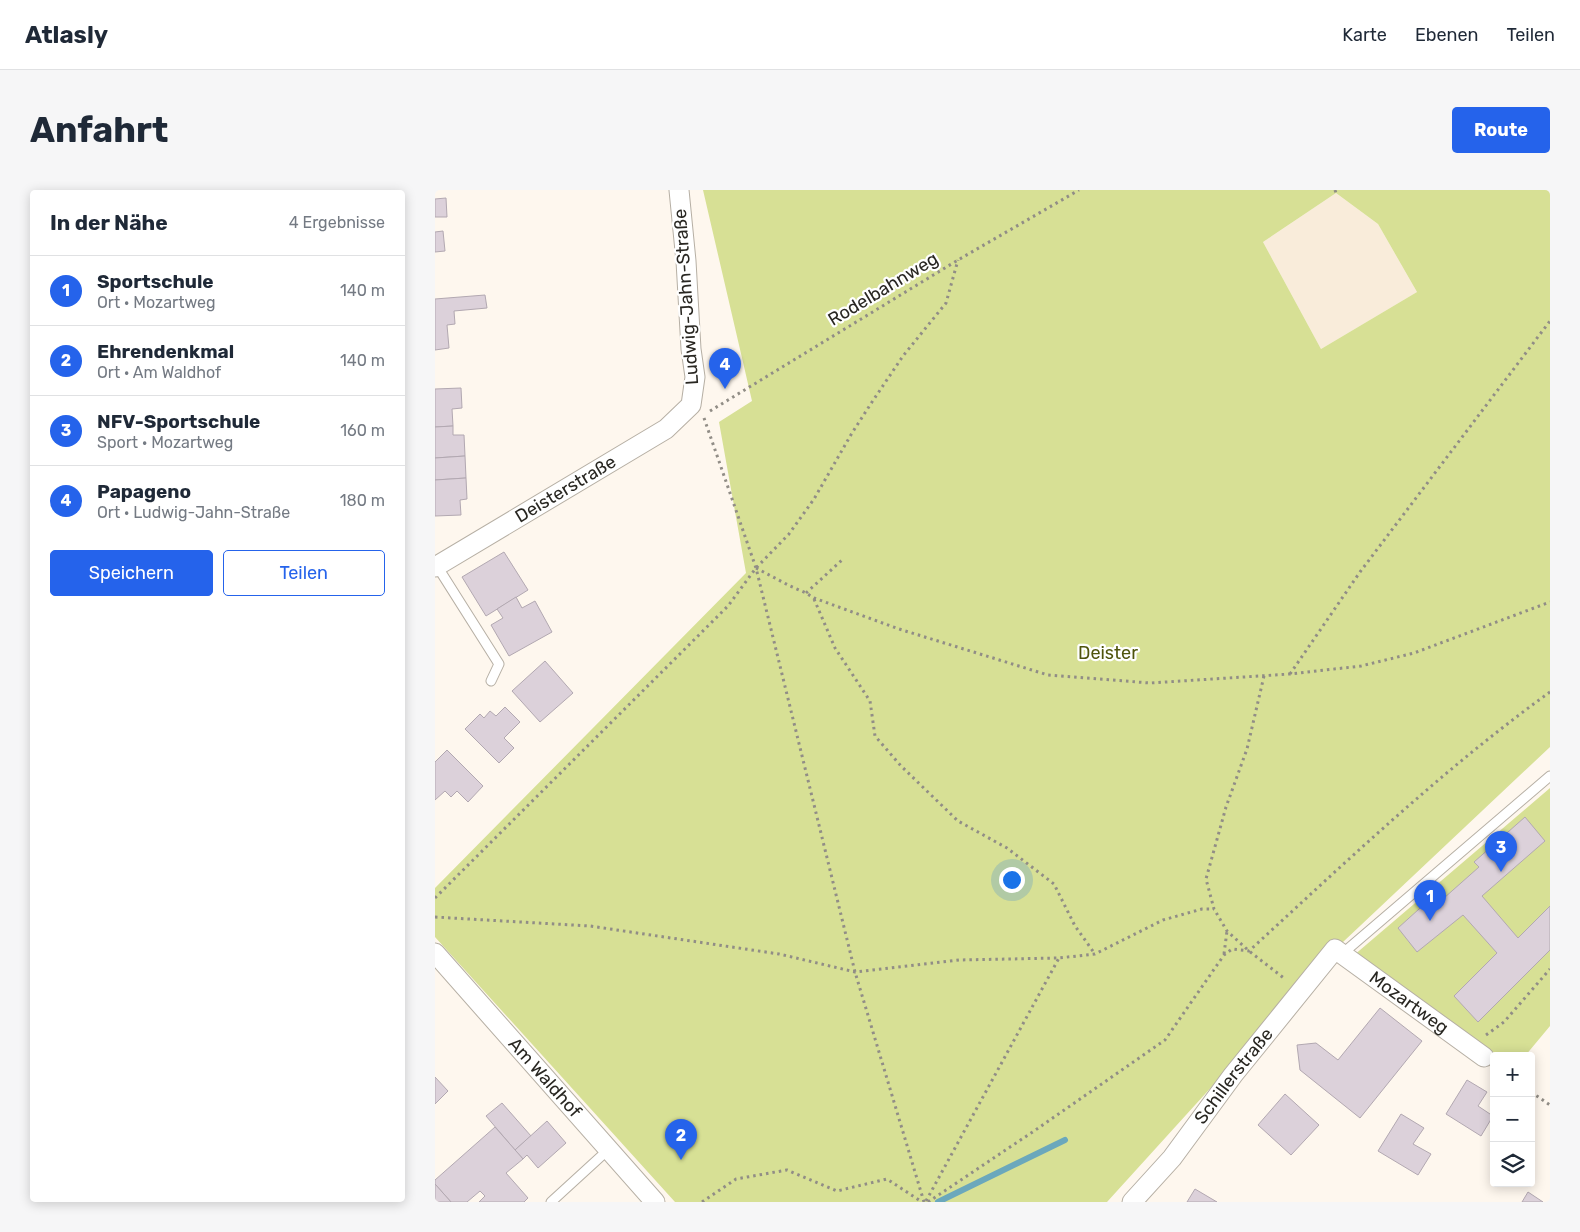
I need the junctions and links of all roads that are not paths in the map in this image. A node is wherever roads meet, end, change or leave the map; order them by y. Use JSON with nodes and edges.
{"nodes":[{"id":1,"x":679,"y":190,"type":"edge"},
{"id":2,"x":697,"y":410,"type":"joint"},
{"id":3,"x":436,"y":567,"type":"edge"},
{"id":4,"x":491,"y":682,"type":"dead end"},
{"id":5,"x":1550,"y":776,"type":"edge"},
{"id":6,"x":1339,"y":951,"type":"junction"},
{"id":7,"x":435,"y":953,"type":"edge"},
{"id":8,"x":1477,"y":1052,"type":"road end"},
{"id":9,"x":609,"y":1149,"type":"junction"},
{"id":10,"x":551,"y":1202,"type":"edge"},
{"id":11,"x":655,"y":1202,"type":"edge"},
{"id":12,"x":1132,"y":1202,"type":"edge"}],
"edges":[{"from":1,"to":2,"type":"street","name":"Ludwig-Jahn-Straße"},
{"from":2,"to":3,"type":"street","name":"Deisterstraße"},
{"from":3,"to":4,"type":"lane"},
{"from":5,"to":6,"type":"lane"},
{"from":6,"to":8,"type":"street","name":"Mozartweg"},
{"from":6,"to":12,"type":"street","name":"Schillerstraße"},
{"from":7,"to":9,"type":"street","name":"Am Waldhof"},
{"from":9,"to":10,"type":"lane"},
{"from":9,"to":11,"type":"street","name":"Am Waldhof"}]}
